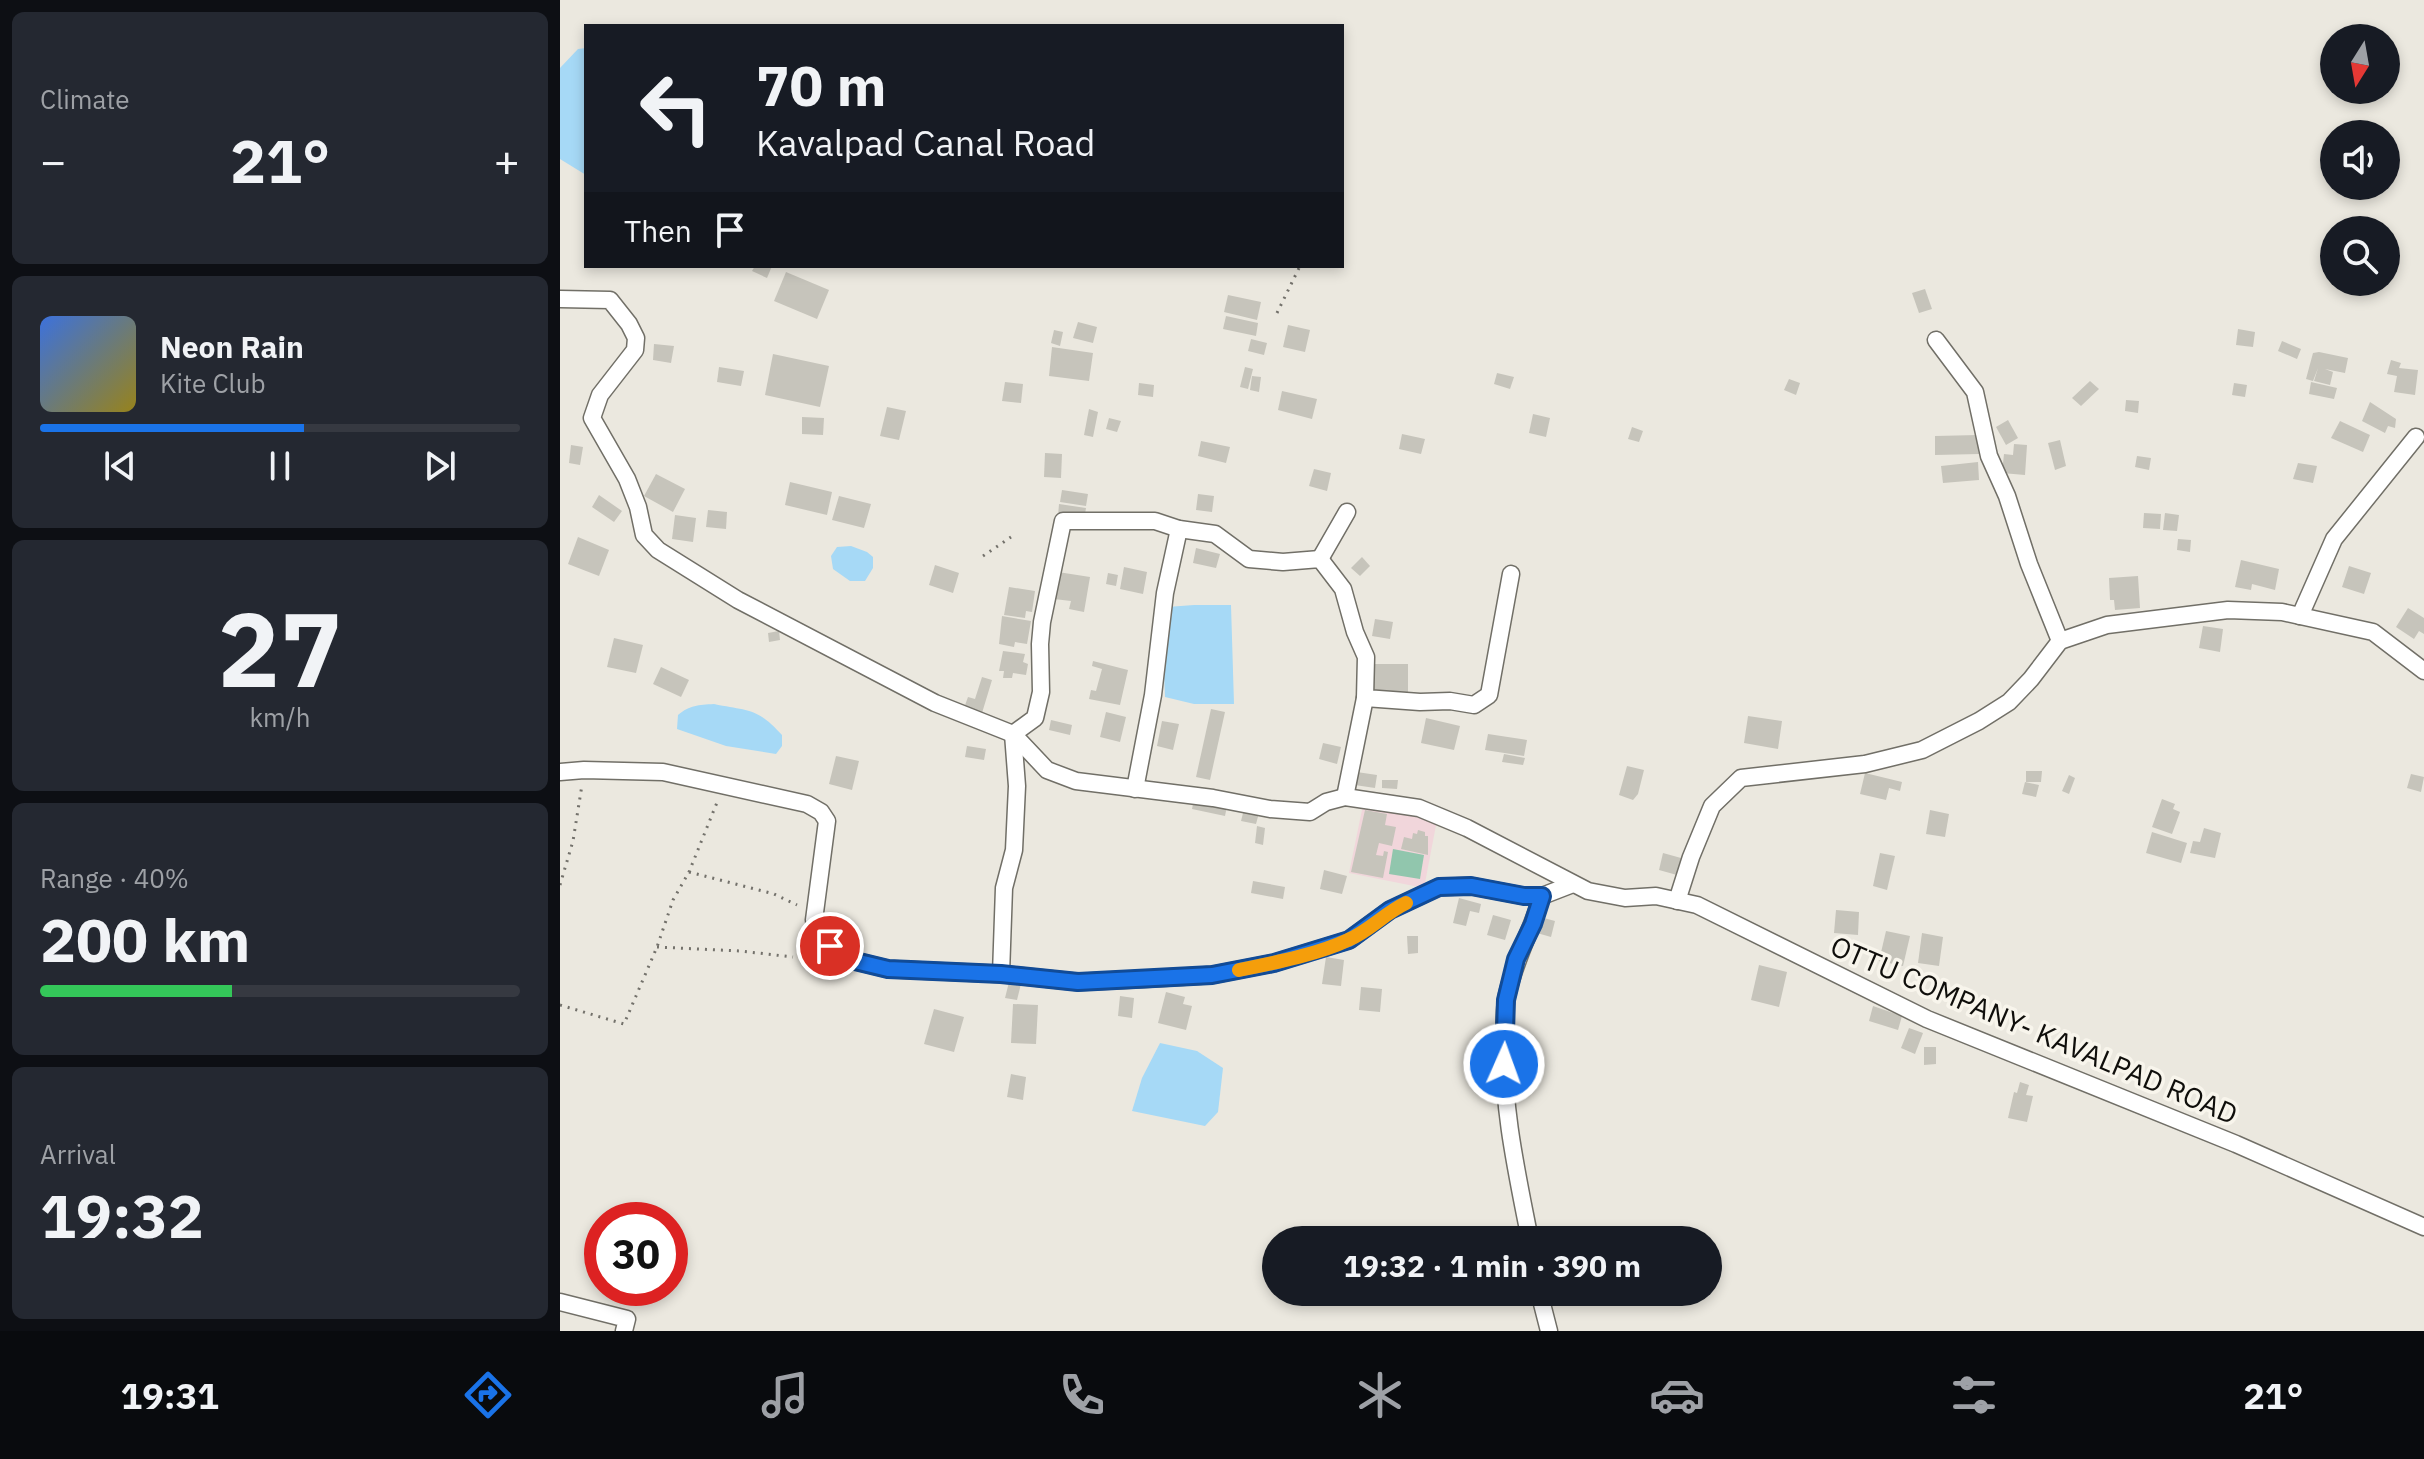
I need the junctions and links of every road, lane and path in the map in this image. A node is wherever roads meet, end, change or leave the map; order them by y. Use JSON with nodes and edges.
{"nodes":[{"id":1,"x":1299,"y":268,"type":"edge"},
{"id":2,"x":560,"y":299,"type":"edge"},
{"id":3,"x":1277,"y":313,"type":"dead end"},
{"id":4,"x":1936,"y":340,"type":"dead end"},
{"id":5,"x":2416,"y":437,"type":"dead end"},
{"id":6,"x":1347,"y":512,"type":"dead end"},
{"id":7,"x":1179,"y":529,"type":"junction"},
{"id":8,"x":1011,"y":537,"type":"dead end"},
{"id":9,"x":983,"y":556,"type":"dead end"},
{"id":10,"x":1320,"y":559,"type":"junction"},
{"id":11,"x":1511,"y":574,"type":"dead end"},
{"id":12,"x":2300,"y":616,"type":"junction"},
{"id":13,"x":2060,"y":641,"type":"junction"},
{"id":14,"x":2424,"y":671,"type":"edge"},
{"id":15,"x":1365,"y":698,"type":"junction"},
{"id":16,"x":1013,"y":734,"type":"junction"},
{"id":17,"x":584,"y":770,"type":"junction"},
{"id":18,"x":560,"y":772,"type":"edge"},
{"id":19,"x":724,"y":786,"type":"junction"},
{"id":20,"x":1135,"y":789,"type":"junction"},
{"id":21,"x":1345,"y":797,"type":"junction"},
{"id":22,"x":689,"y":872,"type":"junction"},
{"id":23,"x":1573,"y":884,"type":"junction"},
{"id":24,"x":560,"y":885,"type":"edge"},
{"id":25,"x":1542,"y":896,"type":"junction"},
{"id":26,"x":1677,"y":901,"type":"junction"},
{"id":27,"x":797,"y":905,"type":"dead end"},
{"id":28,"x":657,"y":947,"type":"junction"},
{"id":29,"x":793,"y":957,"type":"dead end"},
{"id":30,"x":1001,"y":974,"type":"junction"},
{"id":31,"x":560,"y":1005,"type":"edge"},
{"id":32,"x":1527,"y":1226,"type":"edge"},
{"id":33,"x":2424,"y":1227,"type":"edge"},
{"id":34,"x":560,"y":1302,"type":"edge"},
{"id":35,"x":1543,"y":1306,"type":"edge"},
{"id":36,"x":624,"y":1331,"type":"edge"},
{"id":37,"x":1549,"y":1331,"type":"edge"}],
"edges":[{"from":1,"to":3,"type":"path"},
{"from":2,"to":16,"type":"street"},
{"from":4,"to":13,"type":"street"},
{"from":5,"to":12,"type":"street"},
{"from":6,"to":10,"type":"street"},
{"from":7,"to":10,"type":"street"},
{"from":7,"to":16,"type":"street"},
{"from":7,"to":20,"type":"street"},
{"from":8,"to":9,"type":"path"},
{"from":10,"to":15,"type":"street"},
{"from":11,"to":15,"type":"street"},
{"from":12,"to":13,"type":"street"},
{"from":12,"to":14,"type":"street"},
{"from":13,"to":26,"type":"street"},
{"from":15,"to":21,"type":"street"},
{"from":16,"to":20,"type":"street"},
{"from":16,"to":30,"type":"street"},
{"from":17,"to":18,"type":"street"},
{"from":17,"to":19,"type":"street"},
{"from":17,"to":24,"type":"path"},
{"from":19,"to":22,"type":"path"},
{"from":19,"to":30,"type":"street"},
{"from":20,"to":21,"type":"street"},
{"from":21,"to":23,"type":"street","name":"OTTU COMPANY- KAVALPAD ROAD"},
{"from":22,"to":27,"type":"path"},
{"from":22,"to":28,"type":"path"},
{"from":23,"to":25,"type":"street"},
{"from":23,"to":26,"type":"street","name":"OTTU COMPANY- KAVALPAD ROAD"},
{"from":25,"to":30,"type":"street"},
{"from":25,"to":32,"type":"street"},
{"from":26,"to":33,"type":"street","name":"OTTU COMPANY- KAVALPAD ROAD"},
{"from":28,"to":29,"type":"path"},
{"from":28,"to":31,"type":"path"},
{"from":34,"to":36,"type":"street"},
{"from":35,"to":37,"type":"street"}]}
